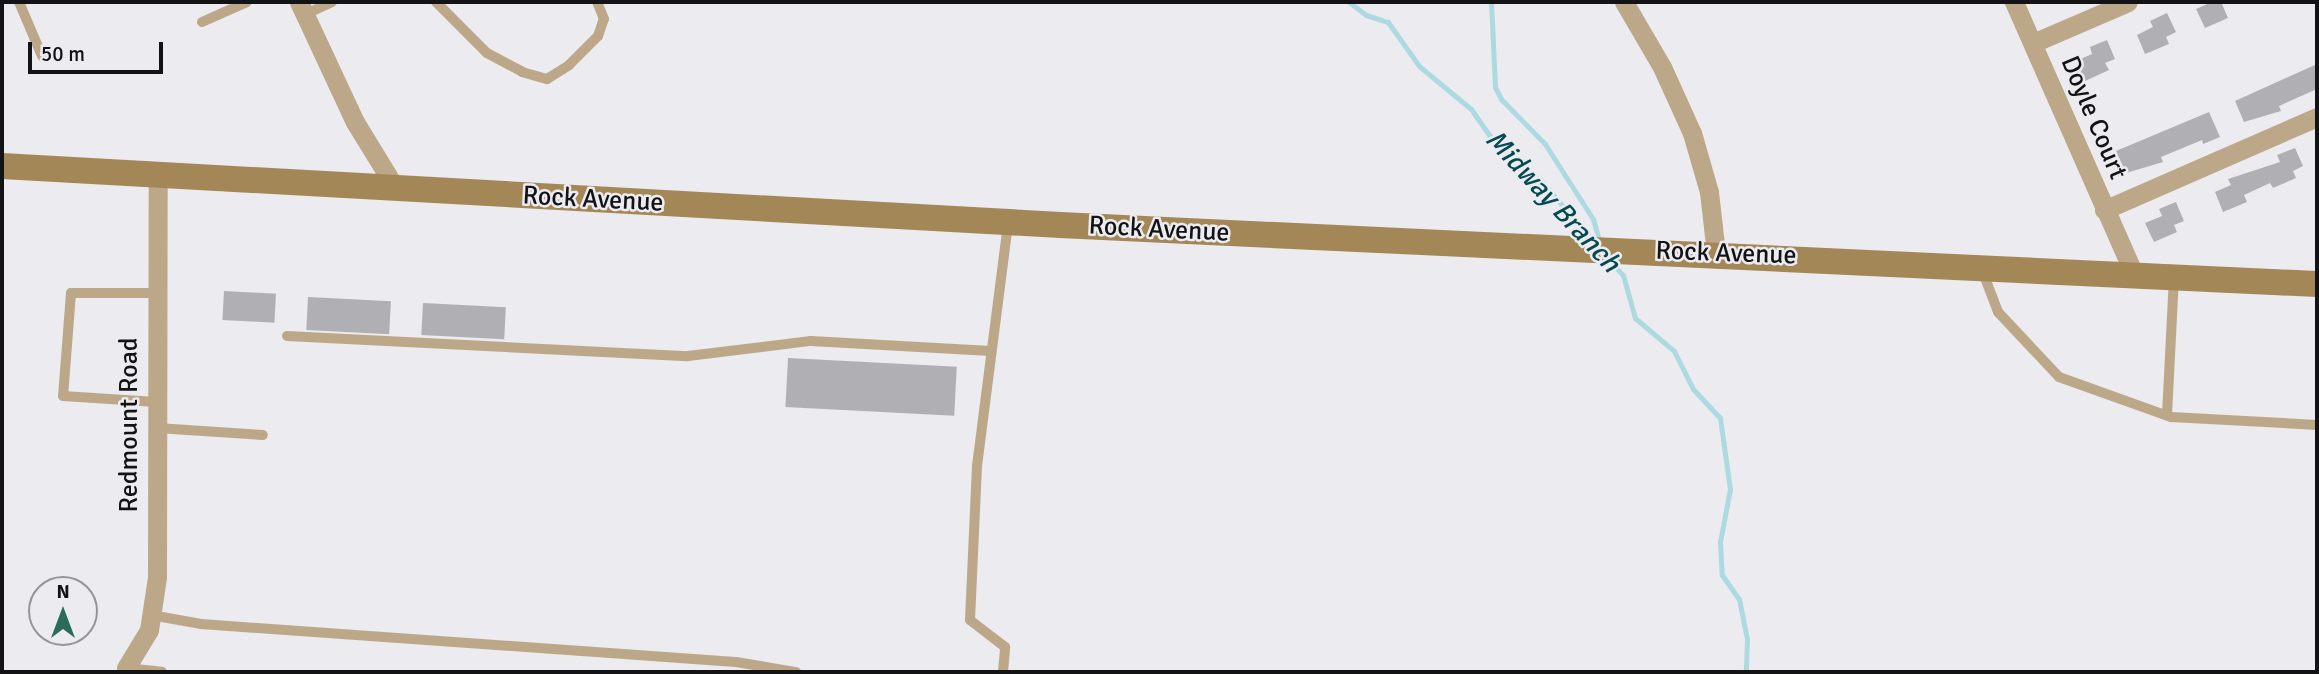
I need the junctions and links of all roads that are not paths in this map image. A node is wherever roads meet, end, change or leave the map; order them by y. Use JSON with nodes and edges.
{"nodes":[{"id":1,"x":19,"y":2,"type":"edge"},
{"id":2,"x":247,"y":2,"type":"edge"},
{"id":3,"x":332,"y":2,"type":"edge"},
{"id":4,"x":436,"y":2,"type":"edge"},
{"id":5,"x":597,"y":2,"type":"edge"},
{"id":6,"x":1624,"y":2,"type":"edge"},
{"id":7,"x":2014,"y":2,"type":"edge"},
{"id":8,"x":2128,"y":2,"type":"edge"},
{"id":9,"x":302,"y":8,"type":"edge"},
{"id":10,"x":202,"y":22,"type":"dead end"},
{"id":11,"x":2033,"y":43,"type":"junction"},
{"id":12,"x":42,"y":56,"type":"dead end"},
{"id":13,"x":2317,"y":117,"type":"edge"},
{"id":14,"x":2,"y":166,"type":"edge"},
{"id":15,"x":158,"y":175,"type":"junction"},
{"id":16,"x":396,"y":189,"type":"junction"},
{"id":17,"x":2104,"y":210,"type":"junction"},
{"id":18,"x":1008,"y":223,"type":"junction"},
{"id":19,"x":1716,"y":253,"type":"junction"},
{"id":20,"x":2129,"y":266,"type":"junction"},
{"id":21,"x":1981,"y":267,"type":"junction"},
{"id":22,"x":2174,"y":276,"type":"junction"},
{"id":23,"x":2317,"y":284,"type":"edge"},
{"id":24,"x":155,"y":293,"type":"junction"},
{"id":25,"x":286,"y":336,"type":"dead end"},
{"id":26,"x":991,"y":351,"type":"junction"},
{"id":27,"x":156,"y":402,"type":"junction"},
{"id":28,"x":2167,"y":415,"type":"junction"},
{"id":29,"x":2317,"y":425,"type":"edge"},
{"id":30,"x":156,"y":428,"type":"junction"},
{"id":31,"x":263,"y":435,"type":"dead end"},
{"id":32,"x":151,"y":615,"type":"junction"},
{"id":33,"x":126,"y":668,"type":"joint"},
{"id":34,"x":162,"y":672,"type":"edge"},
{"id":35,"x":796,"y":672,"type":"edge"},
{"id":36,"x":1003,"y":672,"type":"edge"}],
"edges":[{"from":1,"to":12,"type":"lane"},
{"from":2,"to":10,"type":"lane"},
{"from":3,"to":9,"type":"lane"},
{"from":4,"to":5,"type":"lane"},
{"from":6,"to":19,"type":"street"},
{"from":7,"to":11,"type":"street"},
{"from":8,"to":11,"type":"street","name":"Doyle Court"},
{"from":9,"to":16,"type":"street"},
{"from":11,"to":17,"type":"street","name":"Doyle Court"},
{"from":13,"to":17,"type":"street","name":"Doyle Court"},
{"from":14,"to":15,"type":"street","name":"Rock Avenue"},
{"from":15,"to":16,"type":"street","name":"Rock Avenue"},
{"from":15,"to":24,"type":"street","name":"Redmount Road"},
{"from":16,"to":18,"type":"street","name":"Rock Avenue"},
{"from":17,"to":20,"type":"street"},
{"from":18,"to":19,"type":"street","name":"Rock Avenue"},
{"from":18,"to":26,"type":"lane"},
{"from":19,"to":21,"type":"street","name":"Rock Avenue"},
{"from":20,"to":21,"type":"street","name":"Rock Avenue"},
{"from":20,"to":22,"type":"street","name":"Rock Avenue"},
{"from":21,"to":28,"type":"lane"},
{"from":22,"to":23,"type":"street","name":"Rock Avenue"},
{"from":22,"to":28,"type":"lane"},
{"from":24,"to":27,"type":"street","name":"Redmount Road"},
{"from":24,"to":27,"type":"lane"},
{"from":25,"to":26,"type":"lane"},
{"from":26,"to":36,"type":"lane"},
{"from":27,"to":30,"type":"street","name":"Redmount Road"},
{"from":28,"to":29,"type":"lane"},
{"from":30,"to":31,"type":"lane"},
{"from":30,"to":32,"type":"street","name":"Redmount Road"},
{"from":32,"to":33,"type":"street","name":"Redmount Road"},
{"from":32,"to":35,"type":"lane"},
{"from":33,"to":34,"type":"lane"}]}
